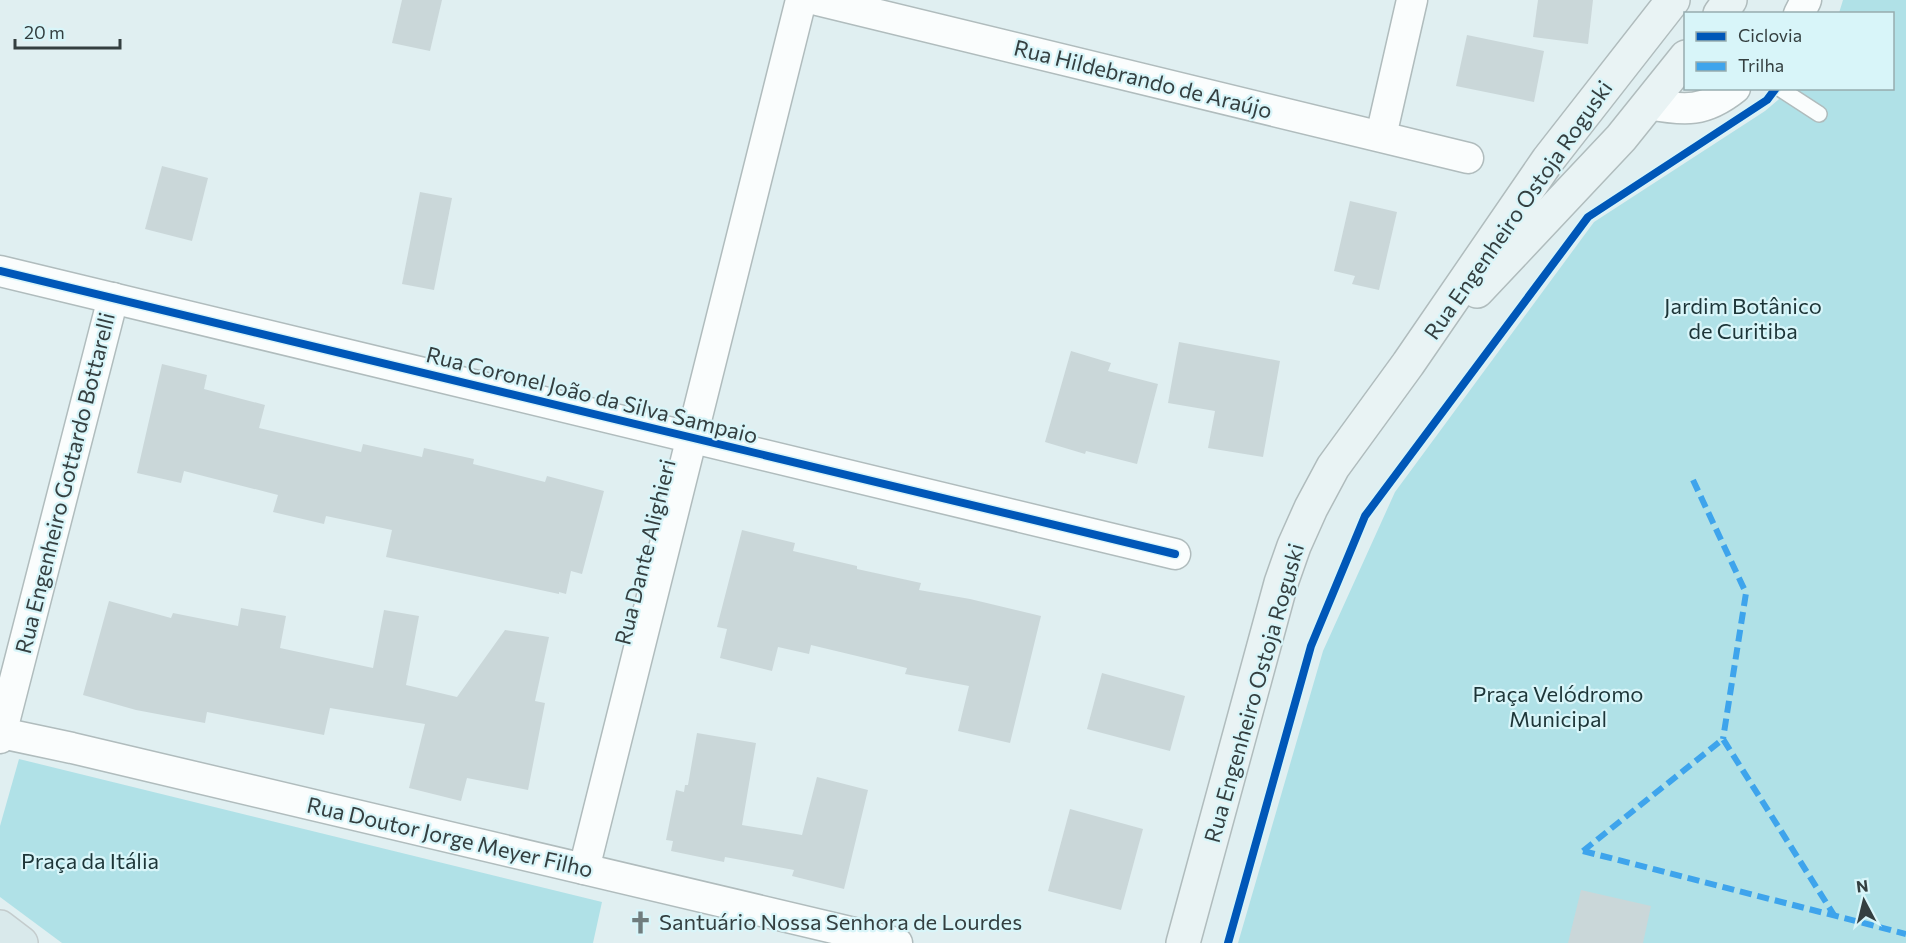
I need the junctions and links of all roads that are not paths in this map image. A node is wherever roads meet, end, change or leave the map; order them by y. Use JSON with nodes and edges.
{"nodes":[{"id":1,"x":801,"y":0,"type":"edge"},
{"id":2,"x":818,"y":0,"type":"edge"},
{"id":3,"x":1412,"y":0,"type":"edge"},
{"id":4,"x":1673,"y":0,"type":"edge"},
{"id":5,"x":1636,"y":47,"type":"junction"},
{"id":6,"x":1684,"y":60,"type":"edge"},
{"id":7,"x":1733,"y":90,"type":"edge"},
{"id":8,"x":1782,"y":90,"type":"edge"},
{"id":9,"x":1649,"y":104,"type":"junction"},
{"id":10,"x":1819,"y":114,"type":"dead end"},
{"id":11,"x":1381,"y":136,"type":"junction"},
{"id":12,"x":1468,"y":158,"type":"dead end"},
{"id":13,"x":0,"y":271,"type":"edge"},
{"id":14,"x":113,"y":298,"type":"junction"},
{"id":15,"x":1408,"y":364,"type":"junction"},
{"id":16,"x":692,"y":438,"type":"junction"},
{"id":17,"x":1175,"y":554,"type":"dead end"},
{"id":18,"x":1,"y":736,"type":"edge"},
{"id":19,"x":584,"y":869,"type":"junction"},
{"id":20,"x":0,"y":927,"type":"edge"},
{"id":21,"x":21,"y":943,"type":"edge"},
{"id":22,"x":897,"y":943,"type":"edge"},
{"id":23,"x":1183,"y":943,"type":"edge"}],
"edges":[{"from":1,"to":16,"type":"street","name":"Rua Dante Alighieri"},
{"from":2,"to":11,"type":"street","name":"Rua Hildebrando de Araújo"},
{"from":3,"to":11,"type":"street"},
{"from":4,"to":5,"type":"main road","name":"Rua Engenheiro Ostoja Roguski"},
{"from":5,"to":9,"type":"main road"},
{"from":5,"to":15,"type":"main road","name":"Rua Engenheiro Ostoja Roguski"},
{"from":6,"to":9,"type":"main road","name":"Rua Engenheiro Ostoja Roguski"},
{"from":7,"to":9,"type":"street"},
{"from":8,"to":10,"type":"lane"},
{"from":9,"to":15,"type":"main road","name":"Rua Engenheiro Ostoja Roguski"},
{"from":11,"to":12,"type":"street","name":"Rua Hildebrando de Araújo"},
{"from":13,"to":14,"type":"street","name":"Rua Coronel João da Silva Sampaio"},
{"from":14,"to":16,"type":"street","name":"Rua Coronel João da Silva Sampaio"},
{"from":14,"to":18,"type":"street","name":"Rua Engenheiro Gottardo Bottarelli"},
{"from":15,"to":23,"type":"main road","name":"Rua Engenheiro Ostoja Roguski"},
{"from":16,"to":17,"type":"street","name":"Rua Coronel João da Silva Sampaio"},
{"from":16,"to":19,"type":"street","name":"Rua Dante Alighieri"},
{"from":18,"to":19,"type":"street","name":"Rua Doutor Jorge Meyer Filho"},
{"from":19,"to":22,"type":"street","name":"Rua Doutor Jorge Meyer Filho"},
{"from":20,"to":21,"type":"main road"}]}
